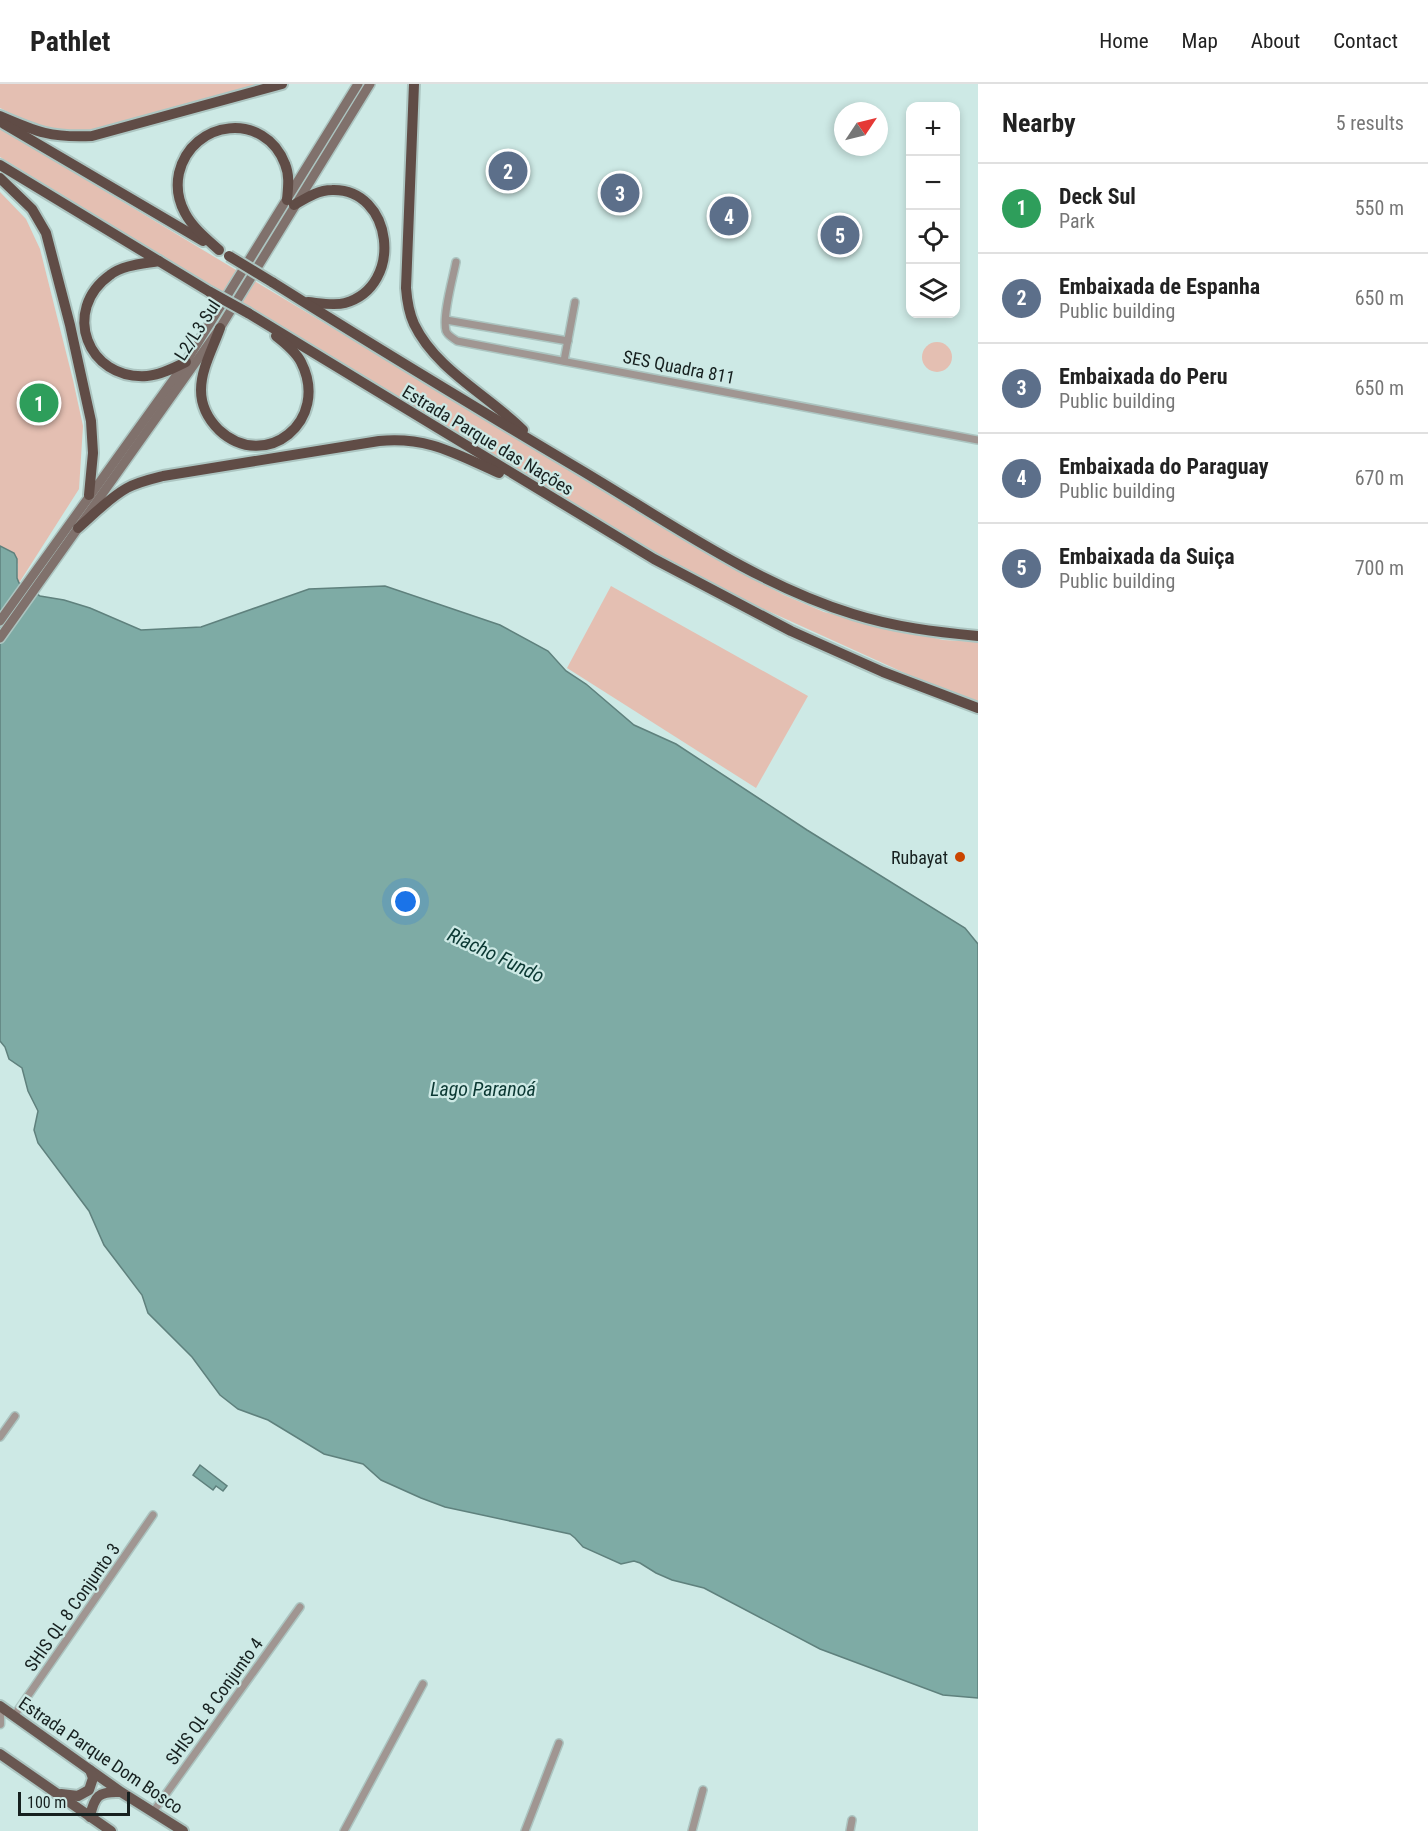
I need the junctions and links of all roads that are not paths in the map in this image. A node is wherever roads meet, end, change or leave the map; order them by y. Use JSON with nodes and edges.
{"nodes":[{"id":1,"x":282,"y":84,"type":"edge"},
{"id":2,"x":358,"y":84,"type":"edge"},
{"id":3,"x":370,"y":84,"type":"edge"},
{"id":4,"x":414,"y":84,"type":"edge"},
{"id":5,"x":0,"y":116,"type":"edge"},
{"id":6,"x":0,"y":121,"type":"edge"},
{"id":7,"x":0,"y":165,"type":"edge"},
{"id":8,"x":0,"y":178,"type":"edge"},
{"id":9,"x":291,"y":203,"type":"junction"},
{"id":10,"x":224,"y":253,"type":"junction"},
{"id":11,"x":159,"y":261,"type":"junction"},
{"id":12,"x":456,"y":262,"type":"dead end"},
{"id":13,"x":304,"y":302,"type":"junction"},
{"id":14,"x":575,"y":302,"type":"dead end"},
{"id":15,"x":251,"y":315,"type":"junction"},
{"id":16,"x":446,"y":320,"type":"junction"},
{"id":17,"x":220,"y":328,"type":"junction"},
{"id":18,"x":568,"y":341,"type":"junction"},
{"id":19,"x":564,"y":361,"type":"junction"},
{"id":20,"x":186,"y":362,"type":"junction"},
{"id":21,"x":978,"y":440,"type":"edge"},
{"id":22,"x":536,"y":443,"type":"junction"},
{"id":23,"x":537,"y":490,"type":"junction"},
{"id":24,"x":89,"y":495,"type":"junction"},
{"id":25,"x":78,"y":528,"type":"junction"},
{"id":26,"x":0,"y":621,"type":"edge"},
{"id":27,"x":978,"y":636,"type":"edge"},
{"id":28,"x":0,"y":638,"type":"edge"},
{"id":29,"x":978,"y":708,"type":"edge"},
{"id":30,"x":15,"y":1416,"type":"dead end"},
{"id":31,"x":0,"y":1437,"type":"edge"},
{"id":32,"x":153,"y":1515,"type":"dead end"},
{"id":33,"x":300,"y":1607,"type":"dead end"},
{"id":34,"x":423,"y":1684,"type":"dead end"},
{"id":35,"x":0,"y":1708,"type":"edge"},
{"id":36,"x":14,"y":1716,"type":"junction"},
{"id":37,"x":0,"y":1724,"type":"edge"},
{"id":38,"x":559,"y":1743,"type":"dead end"},
{"id":39,"x":0,"y":1754,"type":"edge"},
{"id":40,"x":90,"y":1770,"type":"junction"},
{"id":41,"x":703,"y":1790,"type":"dead end"},
{"id":42,"x":55,"y":1792,"type":"junction"},
{"id":43,"x":121,"y":1792,"type":"junction"},
{"id":44,"x":153,"y":1812,"type":"junction"},
{"id":45,"x":90,"y":1817,"type":"junction"},
{"id":46,"x":852,"y":1820,"type":"dead end"},
{"id":47,"x":111,"y":1831,"type":"edge"},
{"id":48,"x":183,"y":1831,"type":"edge"},
{"id":49,"x":344,"y":1831,"type":"edge"},
{"id":50,"x":525,"y":1831,"type":"edge"},
{"id":51,"x":692,"y":1831,"type":"edge"},
{"id":52,"x":850,"y":1831,"type":"edge"}],
"edges":[{"from":1,"to":5,"type":"highway"},
{"from":2,"to":9,"type":"main road","name":"L2/L3 Sul"},
{"from":3,"to":9,"type":"main road","name":"L2/L3 Sul"},
{"from":4,"to":22,"type":"highway"},
{"from":6,"to":10,"type":"highway","name":"Estrada Parque das Nações"},
{"from":7,"to":11,"type":"highway","name":"Estrada Parque das Nações"},
{"from":8,"to":24,"type":"highway"},
{"from":9,"to":10,"type":"highway"},
{"from":9,"to":13,"type":"highway"},
{"from":9,"to":17,"type":"main road","name":"L2/L3 Sul"},
{"from":9,"to":20,"type":"main road","name":"L2/L3 Sul"},
{"from":10,"to":13,"type":"highway","name":"Estrada Parque das Nações","bridge":true},
{"from":11,"to":15,"type":"highway","name":"Estrada Parque das Nações","bridge":true},
{"from":11,"to":20,"type":"highway"},
{"from":12,"to":16,"type":"street"},
{"from":13,"to":22,"type":"highway","name":"Estrada Parque das Nações"},
{"from":14,"to":18,"type":"street"},
{"from":15,"to":17,"type":"highway"},
{"from":15,"to":23,"type":"highway","name":"Estrada Parque das Nações"},
{"from":16,"to":18,"type":"street"},
{"from":16,"to":19,"type":"street","name":"SES Quadra 811"},
{"from":17,"to":25,"type":"main road","name":"L2/L3 Sul"},
{"from":18,"to":19,"type":"street"},
{"from":19,"to":21,"type":"street","name":"SES Quadra 811"},
{"from":20,"to":24,"type":"main road","name":"L2/L3 Sul"},
{"from":22,"to":27,"type":"highway","name":"Estrada Parque das Nações"},
{"from":23,"to":25,"type":"highway"},
{"from":23,"to":29,"type":"highway","name":"Estrada Parque das Nações"},
{"from":24,"to":26,"type":"main road","name":"L2/L3 Sul"},
{"from":25,"to":28,"type":"main road","name":"L2/L3 Sul"},
{"from":30,"to":31,"type":"street"},
{"from":32,"to":36,"type":"street","name":"SHIS QL 8 Conjunto 3"},
{"from":33,"to":44,"type":"street","name":"SHIS QL 8 Conjunto 4"},
{"from":34,"to":49,"type":"street"},
{"from":35,"to":36,"type":"main road","name":"Estrada Parque Dom Bosco"},
{"from":35,"to":37,"type":"street"},
{"from":36,"to":40,"type":"main road","name":"Estrada Parque Dom Bosco"},
{"from":38,"to":50,"type":"street"},
{"from":39,"to":42,"type":"main road"},
{"from":40,"to":42,"type":"main road"},
{"from":40,"to":43,"type":"main road","name":"Estrada Parque Dom Bosco"},
{"from":41,"to":51,"type":"street"},
{"from":42,"to":45,"type":"main road"},
{"from":43,"to":44,"type":"main road","name":"Estrada Parque Dom Bosco"},
{"from":43,"to":45,"type":"main road"},
{"from":44,"to":48,"type":"main road","name":"Estrada Parque Dom Bosco"},
{"from":45,"to":47,"type":"main road"},
{"from":46,"to":52,"type":"street"}]}
